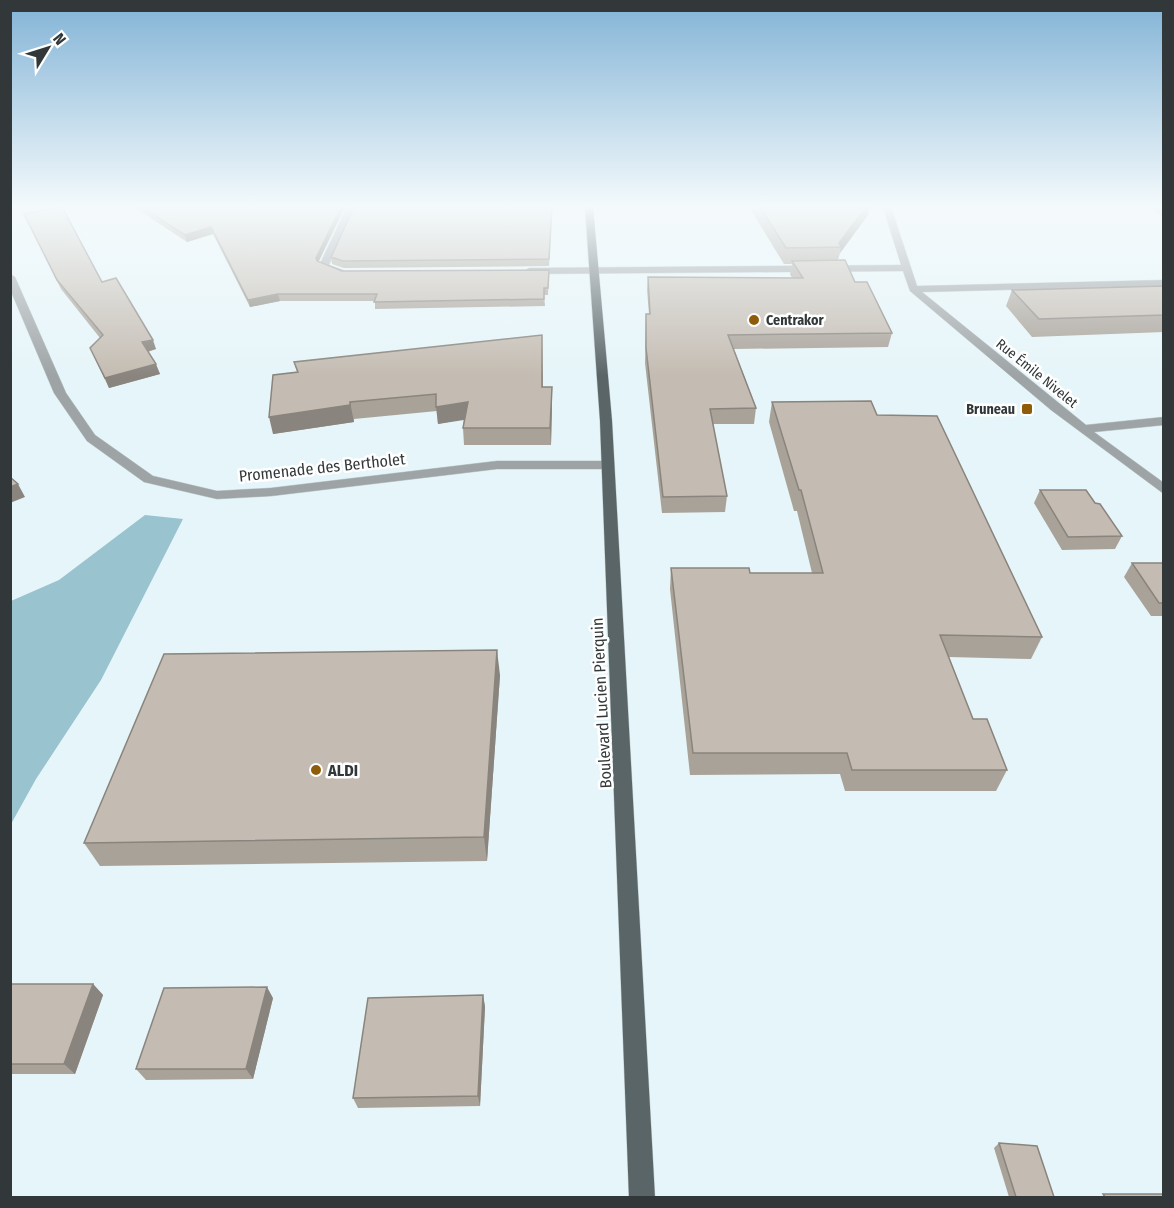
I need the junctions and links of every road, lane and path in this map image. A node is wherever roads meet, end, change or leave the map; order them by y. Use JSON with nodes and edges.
{"nodes":[{"id":1,"x":325,"y":263,"type":"edge"},
{"id":2,"x":593,"y":263,"type":"edge"},
{"id":3,"x":903,"y":263,"type":"edge"},
{"id":4,"x":904,"y":268,"type":"junction"},
{"id":5,"x":519,"y":271,"type":"edge"},
{"id":6,"x":593,"y":271,"type":"junction"},
{"id":7,"x":355,"y":273,"type":"edge"},
{"id":8,"x":10,"y":277,"type":"edge"},
{"id":9,"x":1164,"y":283,"type":"edge"},
{"id":10,"x":913,"y":290,"type":"junction"},
{"id":11,"x":1164,"y":421,"type":"edge"},
{"id":12,"x":1084,"y":429,"type":"junction"},
{"id":13,"x":607,"y":465,"type":"junction"},
{"id":14,"x":1164,"y":490,"type":"edge"},
{"id":15,"x":642,"y":1197,"type":"edge"}],
"edges":[{"from":1,"to":7,"type":"street"},
{"from":2,"to":6,"type":"main road","name":"Boulevard Lucien Pierquin"},
{"from":3,"to":4,"type":"street","name":"Rue Émile Nivelet"},
{"from":4,"to":6,"type":"street"},
{"from":4,"to":10,"type":"street","name":"Rue Émile Nivelet"},
{"from":5,"to":6,"type":"street"},
{"from":6,"to":13,"type":"main road","name":"Boulevard Lucien Pierquin"},
{"from":8,"to":13,"type":"street","name":"Promenade des Bertholet"},
{"from":9,"to":10,"type":"street"},
{"from":10,"to":12,"type":"street","name":"Rue Émile Nivelet"},
{"from":11,"to":12,"type":"street"},
{"from":12,"to":14,"type":"street","name":"Rue Émile Nivelet"},
{"from":13,"to":15,"type":"main road","name":"Boulevard Lucien Pierquin"}]}
